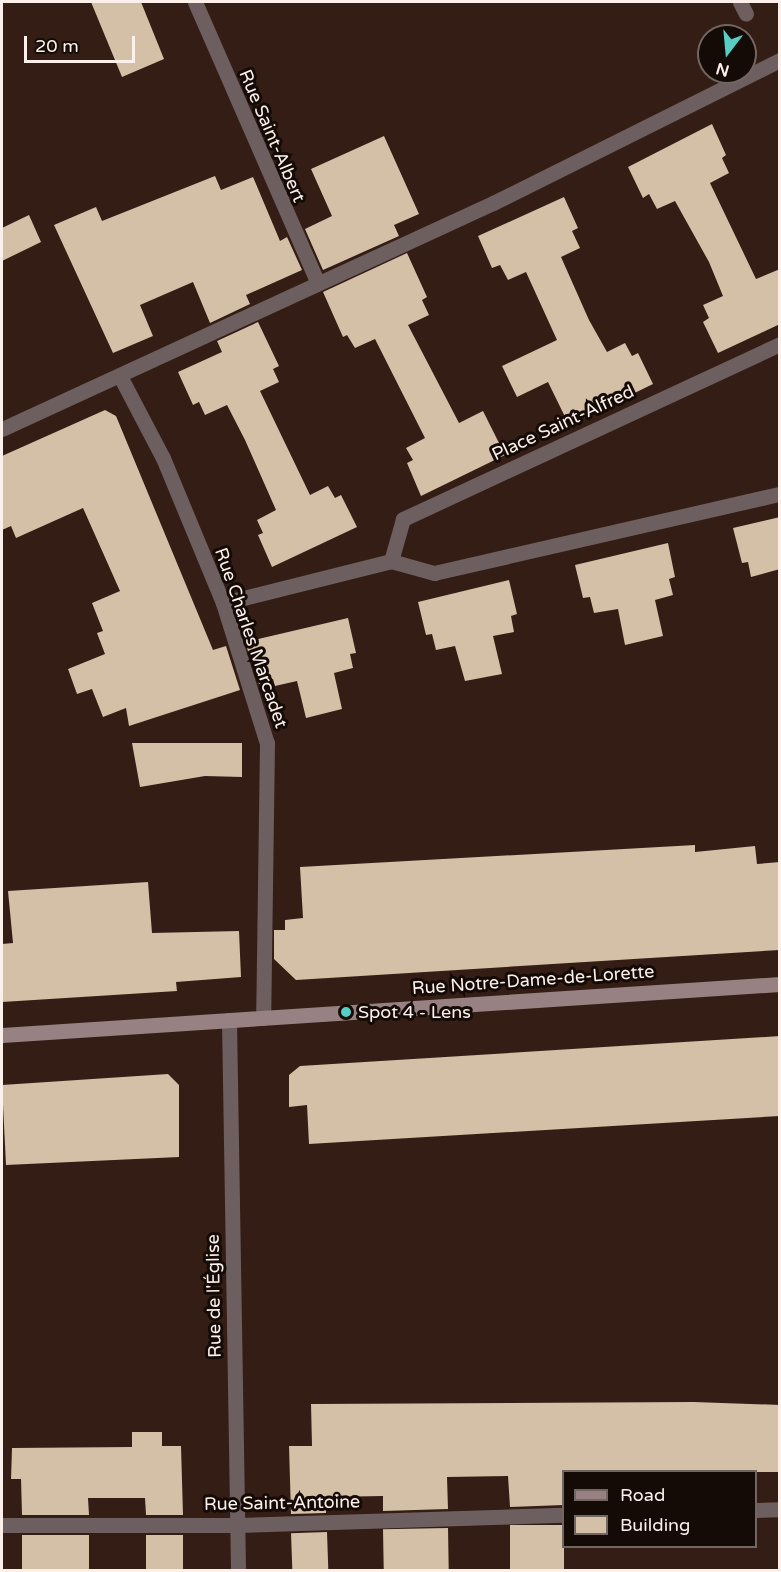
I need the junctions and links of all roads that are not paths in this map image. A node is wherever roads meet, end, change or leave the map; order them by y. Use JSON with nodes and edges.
{"nodes":[{"id":1,"x":195,"y":2,"type":"edge"},
{"id":2,"x":780,"y":60,"type":"edge"},
{"id":3,"x":318,"y":283,"type":"junction"},
{"id":4,"x":780,"y":344,"type":"edge"},
{"id":5,"x":121,"y":378,"type":"junction"},
{"id":6,"x":2,"y":429,"type":"edge"},
{"id":7,"x":780,"y":494,"type":"edge"},
{"id":8,"x":391,"y":561,"type":"junction"},
{"id":9,"x":223,"y":603,"type":"junction"},
{"id":10,"x":780,"y":984,"type":"edge"},
{"id":11,"x":263,"y":1018,"type":"junction"},
{"id":12,"x":229,"y":1020,"type":"junction"},
{"id":13,"x":2,"y":1035,"type":"edge"},
{"id":14,"x":780,"y":1509,"type":"edge"},
{"id":15,"x":757,"y":1510,"type":"edge"},
{"id":16,"x":562,"y":1515,"type":"edge"},
{"id":17,"x":2,"y":1524,"type":"edge"},
{"id":18,"x":237,"y":1525,"type":"junction"},
{"id":19,"x":238,"y":1570,"type":"edge"}],
"edges":[{"from":1,"to":3,"type":"street","name":"Rue Saint-Albert"},
{"from":2,"to":3,"type":"street"},
{"from":3,"to":5,"type":"street"},
{"from":4,"to":8,"type":"street","name":"Place Saint-Alfred"},
{"from":5,"to":6,"type":"street"},
{"from":5,"to":9,"type":"street","name":"Rue Charles Marcadet"},
{"from":7,"to":8,"type":"street"},
{"from":8,"to":9,"type":"street"},
{"from":9,"to":11,"type":"street","name":"Rue Charles Marcadet"},
{"from":10,"to":11,"type":"street","name":"Rue Notre-Dame-de-Lorette"},
{"from":11,"to":12,"type":"street","name":"Rue Notre-Dame-de-Lorette"},
{"from":12,"to":13,"type":"street","name":"Rue Notre-Dame-de-Lorette"},
{"from":12,"to":18,"type":"street","name":"Rue de l'Église"},
{"from":14,"to":15,"type":"street"},
{"from":16,"to":18,"type":"street","name":"Rue Saint-Antoine"},
{"from":17,"to":18,"type":"street","name":"Rue Saint-Antoine"},
{"from":18,"to":19,"type":"street","name":"Rue de l'Église"}]}
